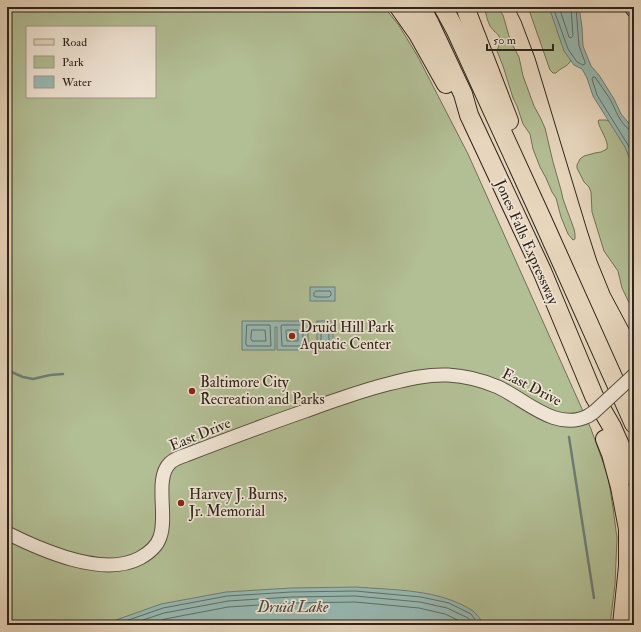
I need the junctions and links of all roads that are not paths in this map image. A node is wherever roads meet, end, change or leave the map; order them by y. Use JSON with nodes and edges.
{"nodes":[{"id":1,"x":399,"y":7,"type":"edge"},
{"id":2,"x":421,"y":7,"type":"edge"},
{"id":3,"x":443,"y":7,"type":"edge"},
{"id":4,"x":465,"y":7,"type":"edge"},
{"id":5,"x":469,"y":115,"type":"junction"},
{"id":6,"x":542,"y":219,"type":"junction"},
{"id":7,"x":634,"y":375,"type":"edge"},
{"id":8,"x":594,"y":396,"type":"junction"},
{"id":9,"x":632,"y":418,"type":"edge"},
{"id":10,"x":634,"y":477,"type":"edge"},
{"id":11,"x":7,"y":534,"type":"edge"},
{"id":12,"x":622,"y":625,"type":"edge"}],
"edges":[{"from":1,"to":5,"type":"highway"},
{"from":2,"to":5,"type":"highway","name":"Jones Falls Expressway"},
{"from":3,"to":6,"type":"highway","name":"Jones Falls Expressway"},
{"from":4,"to":6,"type":"highway"},
{"from":5,"to":8,"type":"highway","name":"Jones Falls Expressway"},
{"from":6,"to":9,"type":"highway","name":"Jones Falls Expressway"},
{"from":7,"to":11,"type":"street","name":"East Drive","bridge":true},
{"from":8,"to":10,"type":"highway","name":"Jones Falls Expressway"},
{"from":8,"to":12,"type":"highway"}]}
